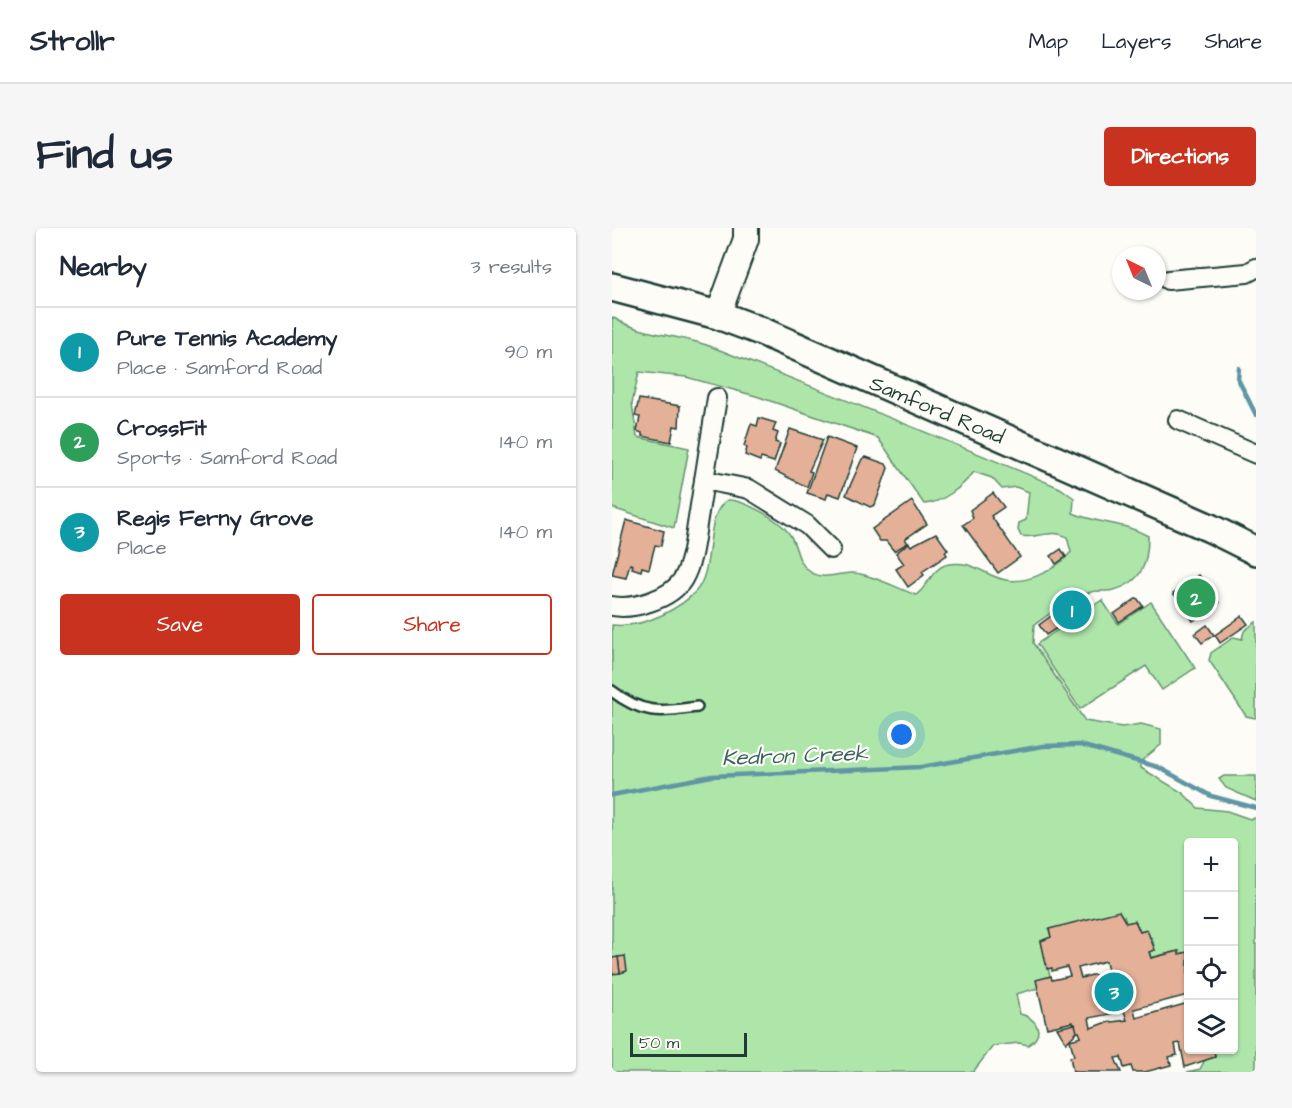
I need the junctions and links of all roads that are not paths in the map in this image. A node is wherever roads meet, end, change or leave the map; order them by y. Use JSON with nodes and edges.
{"nodes":[{"id":1,"x":746,"y":228,"type":"edge"},
{"id":2,"x":1256,"y":268,"type":"edge"},
{"id":3,"x":1168,"y":280,"type":"dead end"},
{"id":4,"x":612,"y":287,"type":"edge"},
{"id":5,"x":718,"y":315,"type":"junction"},
{"id":6,"x":717,"y":398,"type":"dead end"},
{"id":7,"x":1178,"y":420,"type":"dead end"},
{"id":8,"x":1256,"y":454,"type":"edge"},
{"id":9,"x":704,"y":480,"type":"junction"},
{"id":10,"x":831,"y":549,"type":"dead end"},
{"id":11,"x":1256,"y":551,"type":"edge"},
{"id":12,"x":612,"y":606,"type":"edge"},
{"id":13,"x":612,"y":691,"type":"edge"},
{"id":14,"x":697,"y":707,"type":"dead end"}],
"edges":[{"from":1,"to":5,"type":"main road"},
{"from":2,"to":3,"type":"street"},
{"from":4,"to":5,"type":"main road","name":"Samford Road"},
{"from":5,"to":11,"type":"main road","name":"Samford Road"},
{"from":6,"to":9,"type":"street"},
{"from":7,"to":8,"type":"street"},
{"from":9,"to":10,"type":"street"},
{"from":9,"to":12,"type":"street"},
{"from":13,"to":14,"type":"lane"}]}
